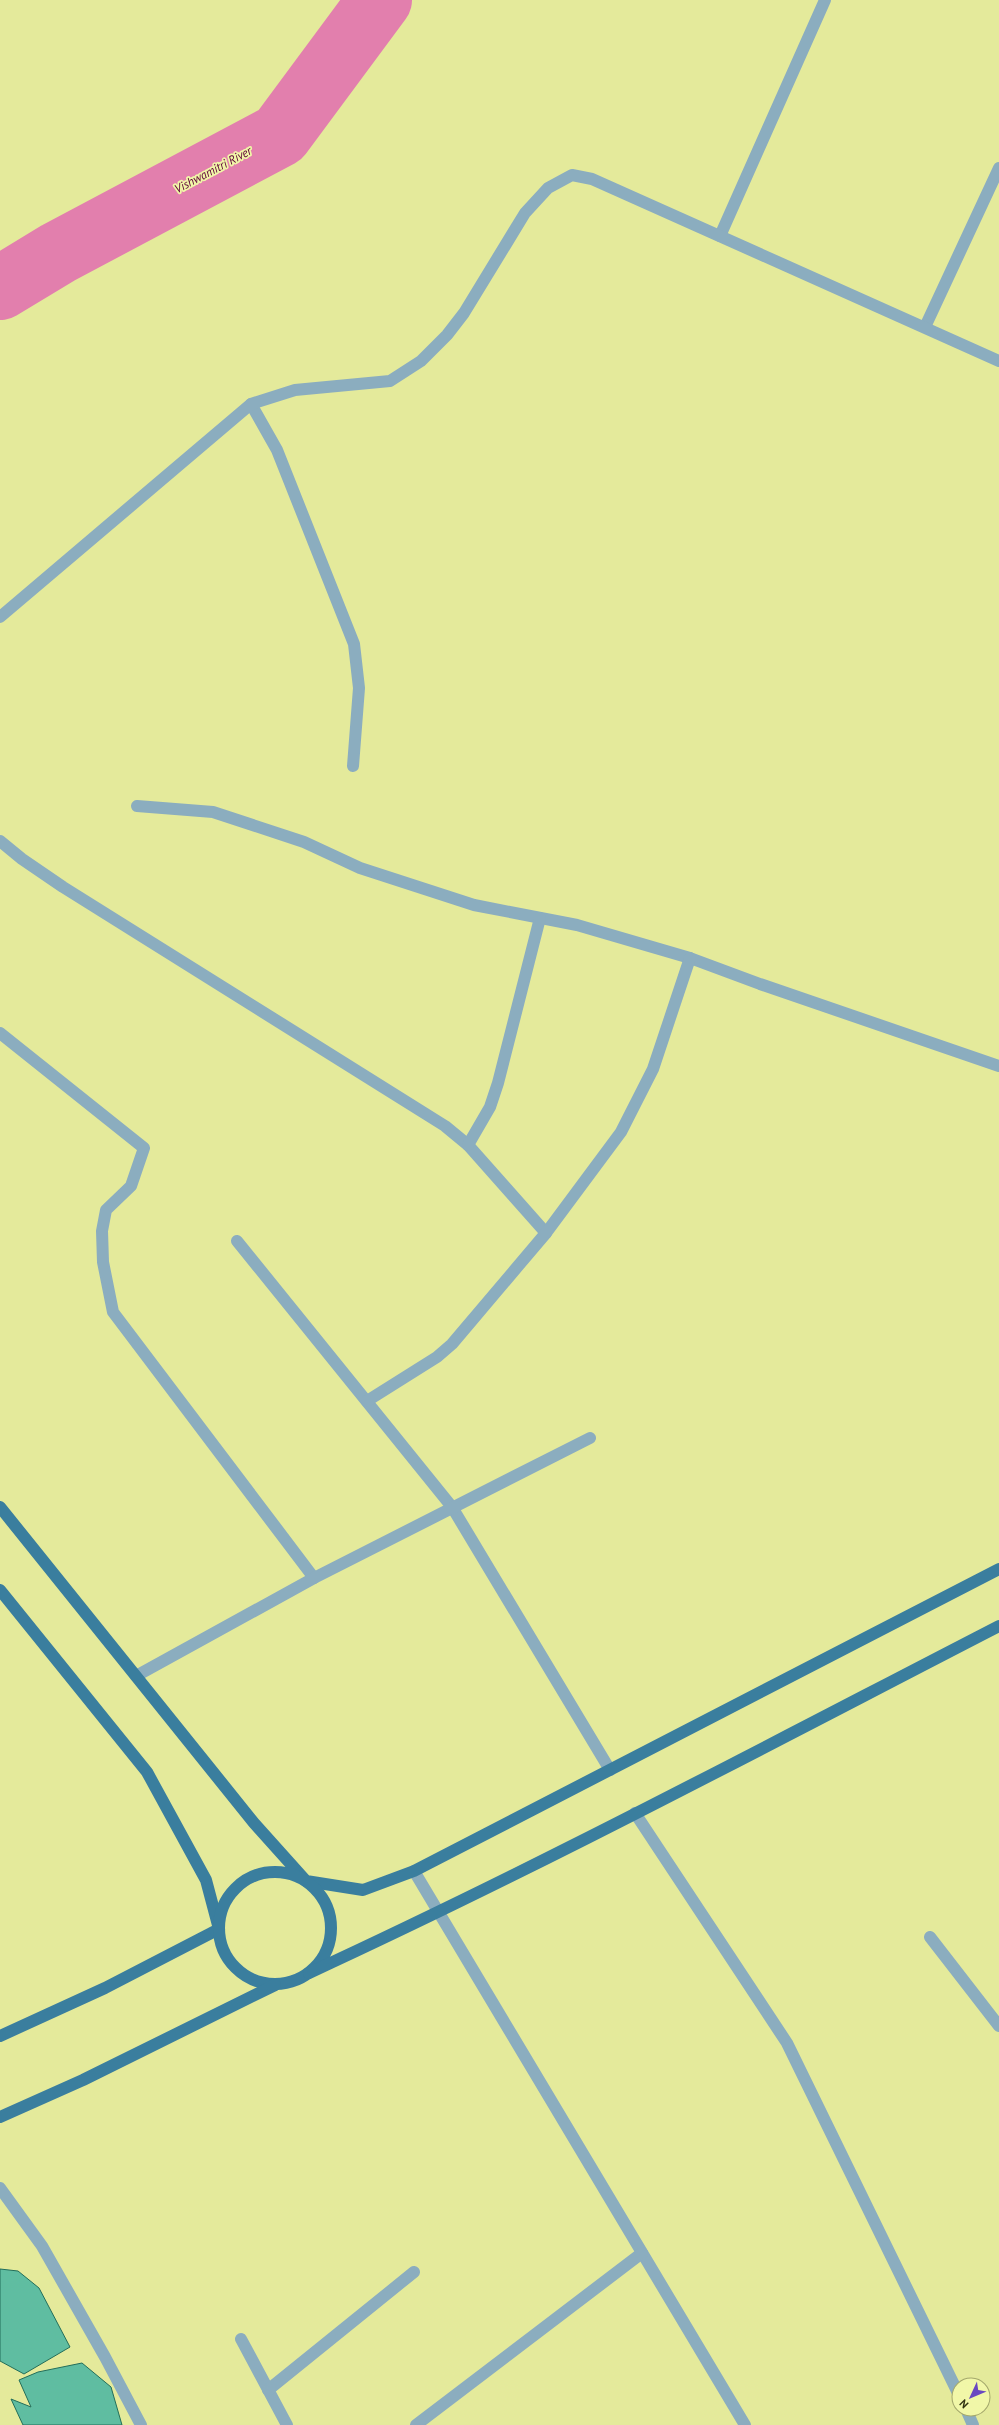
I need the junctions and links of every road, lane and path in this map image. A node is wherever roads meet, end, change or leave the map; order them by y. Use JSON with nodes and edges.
{"nodes":[{"id":1,"x":825,"y":0,"type":"edge"},
{"id":2,"x":999,"y":168,"type":"edge"},
{"id":3,"x":720,"y":236,"type":"junction"},
{"id":4,"x":925,"y":327,"type":"junction"},
{"id":5,"x":999,"y":361,"type":"edge"},
{"id":6,"x":251,"y":404,"type":"junction"},
{"id":7,"x":0,"y":617,"type":"edge"},
{"id":8,"x":353,"y":766,"type":"dead end"},
{"id":9,"x":137,"y":806,"type":"dead end"},
{"id":10,"x":0,"y":841,"type":"edge"},
{"id":11,"x":540,"y":918,"type":"junction"},
{"id":12,"x":690,"y":958,"type":"junction"},
{"id":13,"x":0,"y":1033,"type":"edge"},
{"id":14,"x":999,"y":1066,"type":"edge"},
{"id":15,"x":468,"y":1145,"type":"junction"},
{"id":16,"x":546,"y":1233,"type":"junction"},
{"id":17,"x":237,"y":1240,"type":"dead end"},
{"id":18,"x":367,"y":1401,"type":"junction"},
{"id":19,"x":590,"y":1438,"type":"dead end"},
{"id":20,"x":0,"y":1507,"type":"edge"},
{"id":21,"x":452,"y":1507,"type":"junction"},
{"id":22,"x":999,"y":1569,"type":"edge"},
{"id":23,"x":314,"y":1578,"type":"junction"},
{"id":24,"x":0,"y":1590,"type":"edge"},
{"id":25,"x":999,"y":1626,"type":"edge"},
{"id":26,"x":136,"y":1676,"type":"junction"},
{"id":27,"x":610,"y":1770,"type":"junction"},
{"id":28,"x":635,"y":1813,"type":"junction"},
{"id":29,"x":414,"y":1871,"type":"junction"},
{"id":30,"x":306,"y":1881,"type":"junction"},
{"id":31,"x":439,"y":1913,"type":"junction"},
{"id":32,"x":219,"y":1929,"type":"junction"},
{"id":33,"x":930,"y":1937,"type":"dead end"},
{"id":34,"x":309,"y":1973,"type":"junction"},
{"id":35,"x":275,"y":1985,"type":"junction"},
{"id":36,"x":999,"y":2026,"type":"edge"},
{"id":37,"x":0,"y":2036,"type":"edge"},
{"id":38,"x":0,"y":2117,"type":"edge"},
{"id":39,"x":0,"y":2188,"type":"edge"},
{"id":40,"x":642,"y":2253,"type":"junction"},
{"id":41,"x":414,"y":2272,"type":"dead end"},
{"id":42,"x":241,"y":2339,"type":"dead end"},
{"id":43,"x":951,"y":2380,"type":"edge"},
{"id":44,"x":268,"y":2390,"type":"junction"},
{"id":45,"x":141,"y":2425,"type":"edge"},
{"id":46,"x":287,"y":2425,"type":"edge"},
{"id":47,"x":416,"y":2425,"type":"edge"},
{"id":48,"x":745,"y":2425,"type":"edge"}],
"edges":[{"from":1,"to":3,"type":"street"},
{"from":2,"to":4,"type":"street"},
{"from":3,"to":4,"type":"street"},
{"from":3,"to":6,"type":"street"},
{"from":4,"to":5,"type":"street"},
{"from":6,"to":7,"type":"street"},
{"from":6,"to":8,"type":"street"},
{"from":9,"to":11,"type":"street"},
{"from":10,"to":15,"type":"street"},
{"from":11,"to":12,"type":"street"},
{"from":11,"to":15,"type":"street"},
{"from":12,"to":14,"type":"street"},
{"from":12,"to":16,"type":"street"},
{"from":13,"to":23,"type":"street"},
{"from":15,"to":16,"type":"street"},
{"from":16,"to":18,"type":"street"},
{"from":17,"to":18,"type":"street"},
{"from":18,"to":21,"type":"street"},
{"from":19,"to":21,"type":"street"},
{"from":20,"to":26,"type":"main road"},
{"from":21,"to":23,"type":"street"},
{"from":21,"to":27,"type":"street"},
{"from":22,"to":27,"type":"main road"},
{"from":23,"to":26,"type":"street"},
{"from":24,"to":32,"type":"main road"},
{"from":25,"to":28,"type":"main road"},
{"from":26,"to":30,"type":"main road"},
{"from":27,"to":29,"type":"main road"},
{"from":28,"to":31,"type":"main road"},
{"from":28,"to":43,"type":"street"},
{"from":29,"to":30,"type":"main road"},
{"from":29,"to":31,"type":"street"},
{"from":30,"to":32,"type":"main road"},
{"from":30,"to":34,"type":"main road"},
{"from":31,"to":34,"type":"main road"},
{"from":31,"to":40,"type":"street"},
{"from":32,"to":35,"type":"main road"},
{"from":32,"to":37,"type":"main road"},
{"from":33,"to":36,"type":"street"},
{"from":34,"to":35,"type":"main road"},
{"from":35,"to":38,"type":"main road"},
{"from":39,"to":45,"type":"street"},
{"from":40,"to":47,"type":"street"},
{"from":40,"to":48,"type":"street"},
{"from":41,"to":44,"type":"street"},
{"from":42,"to":44,"type":"street"},
{"from":44,"to":46,"type":"street"}]}
